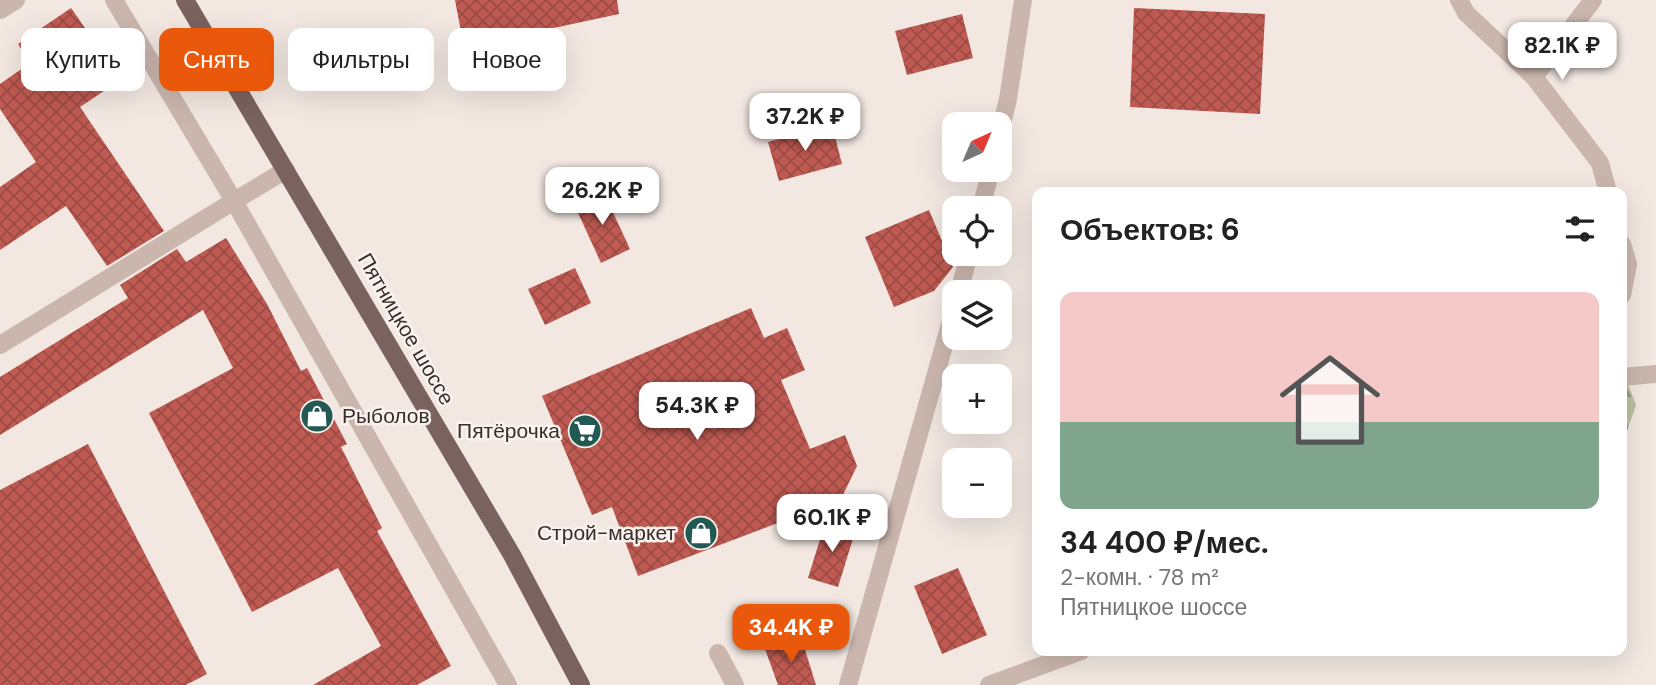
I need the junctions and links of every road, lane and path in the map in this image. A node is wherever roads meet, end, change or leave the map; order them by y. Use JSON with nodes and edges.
{"nodes":[{"id":1,"x":16,"y":0,"type":"edge"},
{"id":2,"x":114,"y":0,"type":"edge"},
{"id":3,"x":185,"y":0,"type":"edge"},
{"id":4,"x":1023,"y":0,"type":"edge"},
{"id":5,"x":1459,"y":0,"type":"edge"},
{"id":6,"x":1593,"y":0,"type":"edge"},
{"id":7,"x":0,"y":9,"type":"edge"},
{"id":8,"x":1534,"y":77,"type":"junction"},
{"id":9,"x":1005,"y":112,"type":"edge"},
{"id":10,"x":286,"y":170,"type":"junction"},
{"id":11,"x":1607,"y":187,"type":"edge"},
{"id":12,"x":234,"y":201,"type":"junction"},
{"id":13,"x":0,"y":345,"type":"edge"},
{"id":14,"x":943,"y":350,"type":"edge"},
{"id":15,"x":1656,"y":374,"type":"edge"},
{"id":16,"x":1627,"y":377,"type":"edge"},
{"id":17,"x":718,"y":653,"type":"dead end"},
{"id":18,"x":1067,"y":656,"type":"edge"},
{"id":19,"x":508,"y":685,"type":"edge"},
{"id":20,"x":581,"y":685,"type":"edge"},
{"id":21,"x":735,"y":685,"type":"edge"},
{"id":22,"x":848,"y":685,"type":"edge"},
{"id":23,"x":989,"y":685,"type":"edge"}],
"edges":[{"from":1,"to":7,"type":"street"},
{"from":2,"to":12,"type":"street"},
{"from":3,"to":10,"type":"main road","name":"Пятницкое шоссе"},
{"from":4,"to":9,"type":"street"},
{"from":5,"to":8,"type":"street"},
{"from":6,"to":8,"type":"street"},
{"from":8,"to":11,"type":"street"},
{"from":10,"to":12,"type":"street"},
{"from":10,"to":20,"type":"main road","name":"Пятницкое шоссе"},
{"from":12,"to":13,"type":"street"},
{"from":12,"to":19,"type":"street"},
{"from":14,"to":22,"type":"street"},
{"from":15,"to":16,"type":"street"},
{"from":17,"to":21,"type":"street"},
{"from":18,"to":23,"type":"street"}]}
